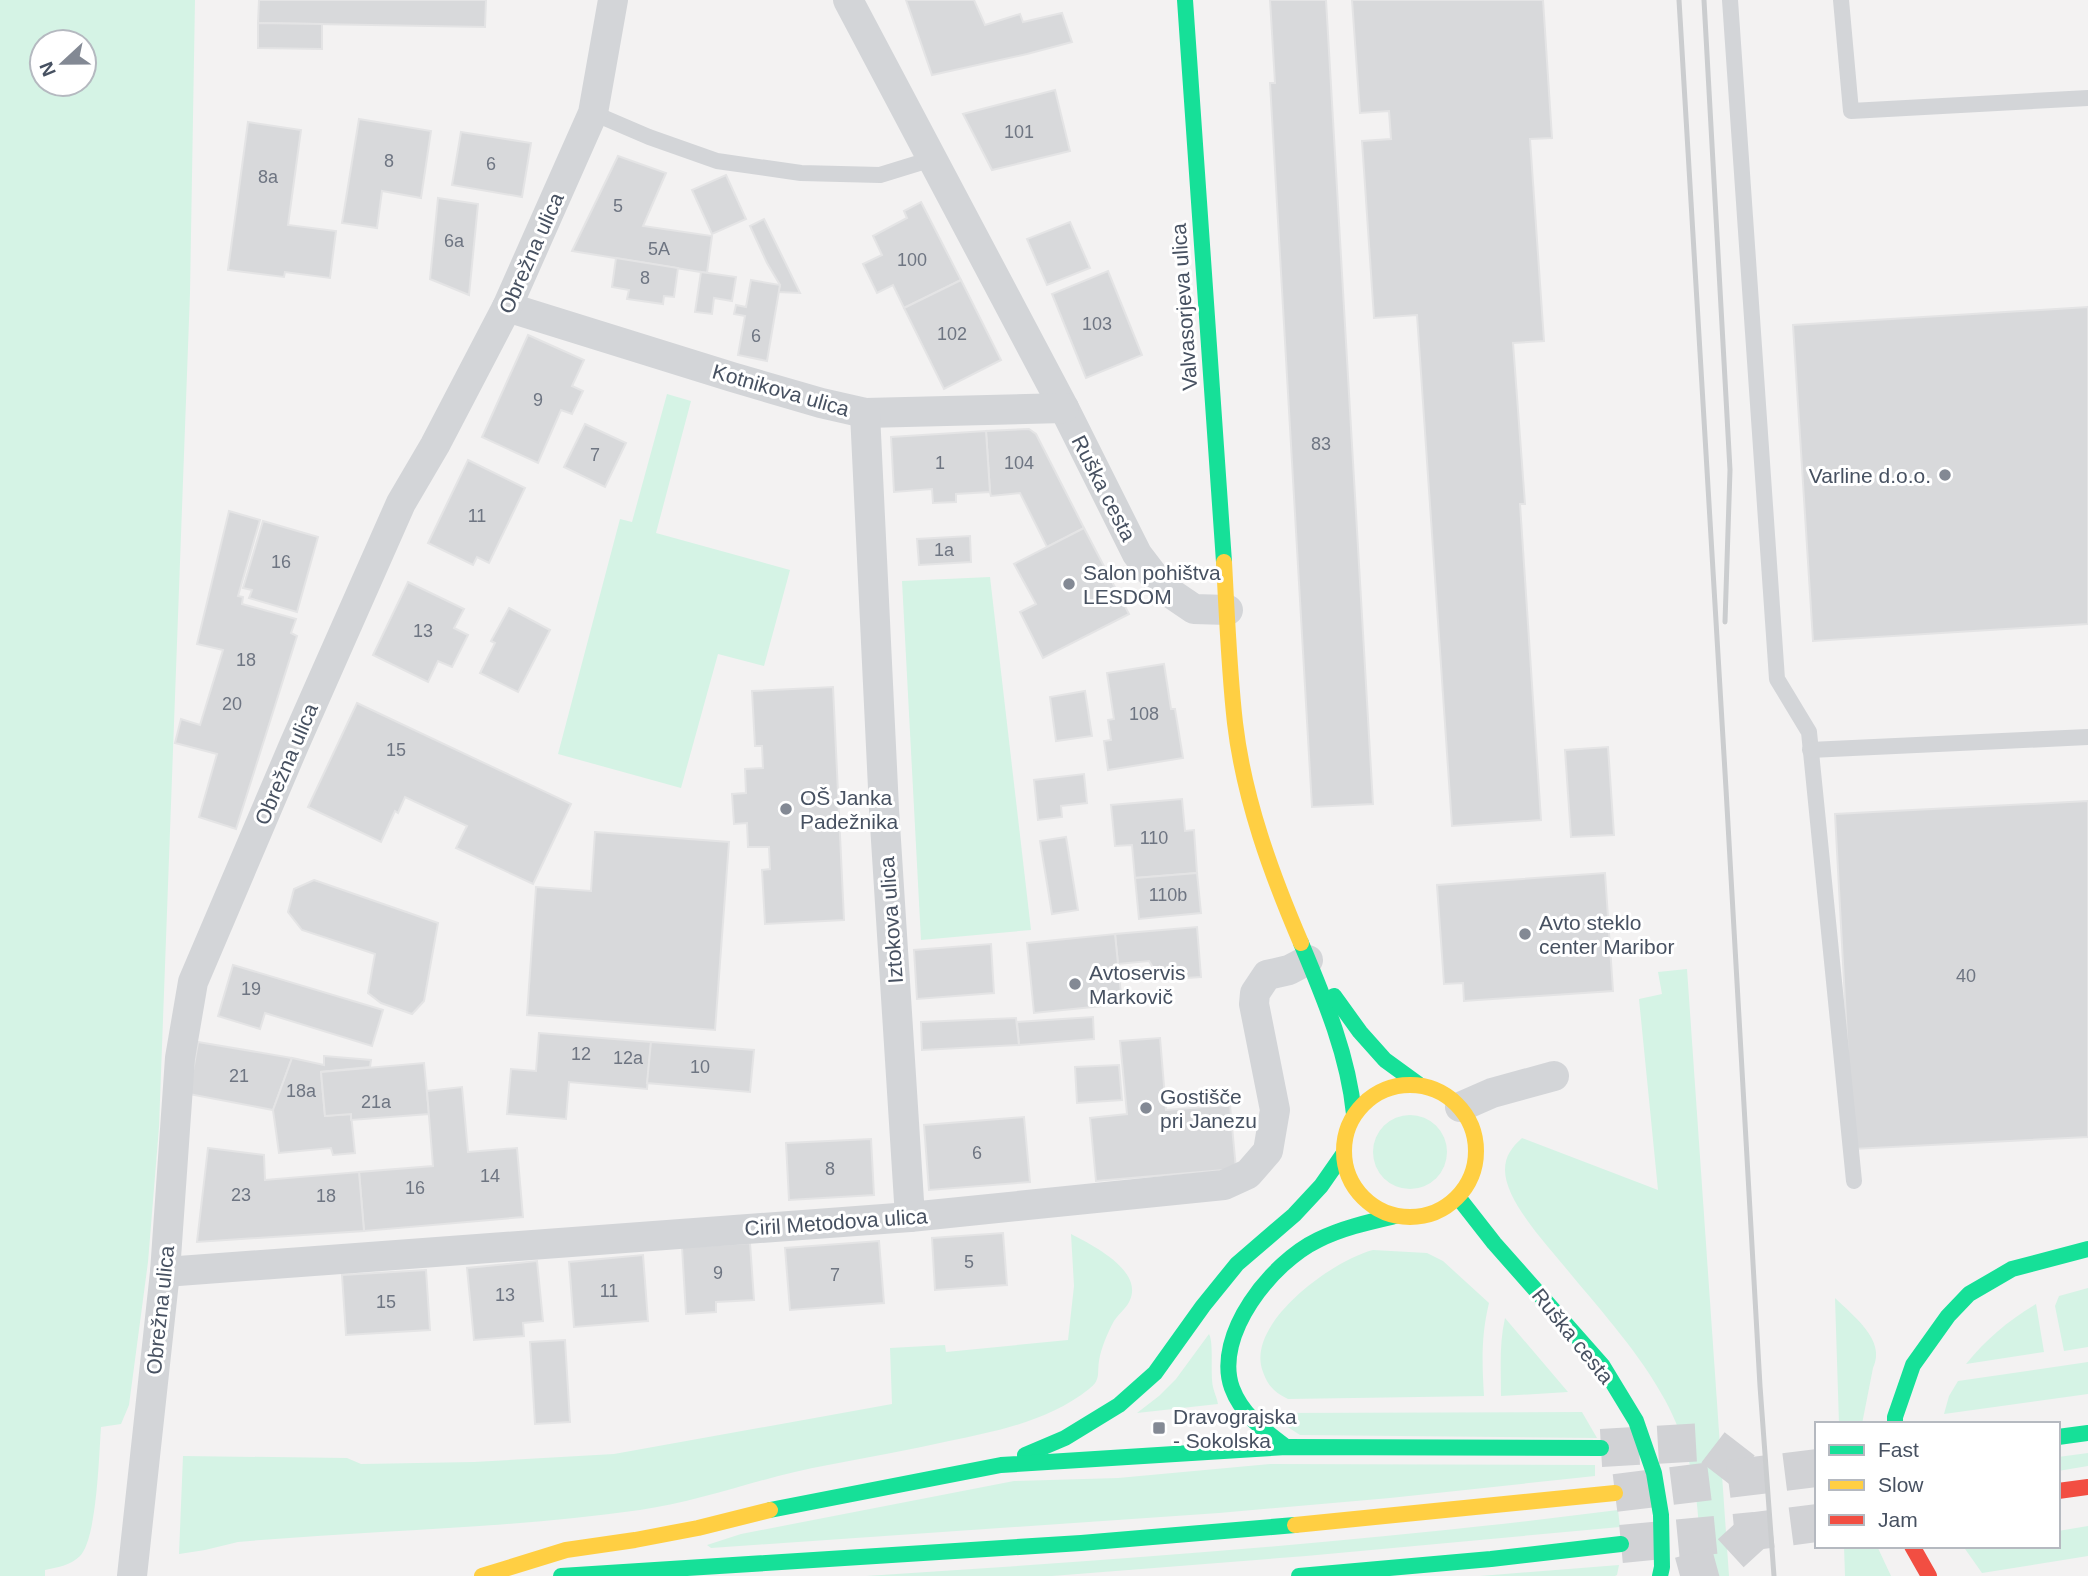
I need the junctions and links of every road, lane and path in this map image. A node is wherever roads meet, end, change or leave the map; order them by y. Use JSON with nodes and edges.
{"nodes":[{"id":1,"x":613,"y":0,"type":"edge"},
{"id":2,"x":848,"y":0,"type":"edge"},
{"id":3,"x":1185,"y":0,"type":"edge"},
{"id":4,"x":1730,"y":0,"type":"edge"},
{"id":5,"x":1841,"y":0,"type":"edge"},
{"id":6,"x":2088,"y":98,"type":"edge"},
{"id":7,"x":593,"y":113,"type":"junction"},
{"id":8,"x":932,"y":159,"type":"junction"},
{"id":9,"x":507,"y":307,"type":"junction"},
{"id":10,"x":1064,"y":408,"type":"junction"},
{"id":11,"x":865,"y":413,"type":"junction"},
{"id":12,"x":1228,"y":610,"type":"junction"},
{"id":13,"x":2088,"y":737,"type":"edge"},
{"id":14,"x":1810,"y":750,"type":"junction"},
{"id":15,"x":1308,"y":960,"type":"junction"},
{"id":16,"x":1554,"y":1076,"type":"dead end"},
{"id":17,"x":1418,"y":1084,"type":"junction"},
{"id":18,"x":1460,"y":1107,"type":"junction"},
{"id":19,"x":1354,"y":1114,"type":"junction"},
{"id":20,"x":1344,"y":1153,"type":"junction"},
{"id":21,"x":1854,"y":1181,"type":"dead end"},
{"id":22,"x":1458,"y":1197,"type":"junction"},
{"id":23,"x":1395,"y":1216,"type":"junction"},
{"id":24,"x":910,"y":1217,"type":"junction"},
{"id":25,"x":2088,"y":1248,"type":"edge"},
{"id":26,"x":165,"y":1272,"type":"junction"},
{"id":27,"x":1895,"y":1422,"type":"edge"},
{"id":28,"x":2088,"y":1433,"type":"edge"},
{"id":29,"x":2060,"y":1437,"type":"edge"},
{"id":30,"x":1286,"y":1447,"type":"junction"},
{"id":31,"x":1601,"y":1448,"type":"tunnel mouth"},
{"id":32,"x":1001,"y":1465,"type":"junction"},
{"id":33,"x":2088,"y":1487,"type":"edge"},
{"id":34,"x":2060,"y":1491,"type":"edge"},
{"id":35,"x":1615,"y":1493,"type":"tunnel mouth"},
{"id":36,"x":1621,"y":1544,"type":"tunnel mouth"},
{"id":37,"x":1913,"y":1548,"type":"edge"},
{"id":38,"x":132,"y":1576,"type":"edge"},
{"id":39,"x":482,"y":1576,"type":"edge"},
{"id":40,"x":561,"y":1576,"type":"edge"},
{"id":41,"x":1298,"y":1576,"type":"edge"},
{"id":42,"x":1660,"y":1576,"type":"edge"},
{"id":43,"x":1929,"y":1576,"type":"edge"}],
"edges":[{"from":1,"to":7,"type":"street","name":"Obrežna ulica"},
{"from":2,"to":8,"type":"street","name":"Ruška cesta"},
{"from":3,"to":12,"type":"main road","name":"Valvasorjeva ulica"},
{"from":4,"to":14,"type":"lane"},
{"from":5,"to":6,"type":"lane"},
{"from":7,"to":8,"type":"lane"},
{"from":7,"to":9,"type":"street","name":"Obrežna ulica"},
{"from":8,"to":10,"type":"street","name":"Ruška cesta"},
{"from":9,"to":11,"type":"street","name":"Kotnikova ulica"},
{"from":9,"to":26,"type":"street","name":"Obrežna ulica"},
{"from":10,"to":11,"type":"street","name":"Kotnikova ulica"},
{"from":10,"to":12,"type":"street","name":"Ruška cesta"},
{"from":11,"to":24,"type":"street","name":"Iztokova ulica"},
{"from":12,"to":15,"type":"main road"},
{"from":13,"to":14,"type":"lane"},
{"from":14,"to":21,"type":"lane"},
{"from":15,"to":17,"type":"main road"},
{"from":15,"to":19,"type":"main road"},
{"from":15,"to":24,"type":"street","name":"Ciril Metodova ulica"},
{"from":16,"to":18,"type":"street"},
{"from":17,"to":18,"type":"main road"},
{"from":17,"to":19,"type":"main road"},
{"from":18,"to":22,"type":"main road"},
{"from":19,"to":20,"type":"main road"},
{"from":20,"to":23,"type":"main road"},
{"from":20,"to":32,"type":"main road"},
{"from":22,"to":23,"type":"main road"},
{"from":22,"to":42,"type":"main road","name":"Ruška cesta"},
{"from":23,"to":30,"type":"main road"},
{"from":24,"to":26,"type":"street","name":"Ciril Metodova ulica"},
{"from":25,"to":27,"type":"main road"},
{"from":26,"to":38,"type":"street","name":"Obrežna ulica"},
{"from":28,"to":29,"type":"main road"},
{"from":30,"to":31,"type":"main road"},
{"from":30,"to":32,"type":"main road"},
{"from":32,"to":39,"type":"main road"},
{"from":33,"to":34,"type":"main road"},
{"from":35,"to":40,"type":"main road"},
{"from":36,"to":41,"type":"main road"},
{"from":37,"to":43,"type":"main road"}]}
